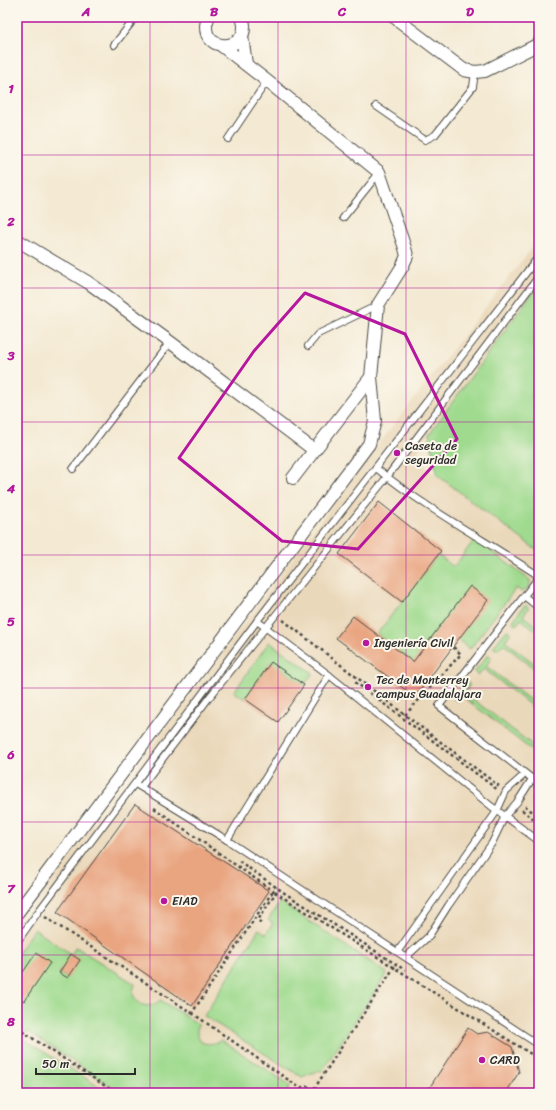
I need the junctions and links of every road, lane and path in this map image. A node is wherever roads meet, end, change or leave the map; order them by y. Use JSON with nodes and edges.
{"nodes":[{"id":1,"x":136,"y":17,"type":"edge"},
{"id":2,"x":208,"y":17,"type":"edge"},
{"id":3,"x":242,"y":17,"type":"edge"},
{"id":4,"x":394,"y":17,"type":"edge"},
{"id":5,"x":242,"y":36,"type":"junction"},
{"id":6,"x":539,"y":44,"type":"edge"},
{"id":7,"x":114,"y":45,"type":"dead end"},
{"id":8,"x":222,"y":46,"type":"junction"},
{"id":9,"x":246,"y":64,"type":"junction"},
{"id":10,"x":475,"y":72,"type":"junction"},
{"id":11,"x":267,"y":81,"type":"junction"},
{"id":12,"x":376,"y":106,"type":"dead end"},
{"id":13,"x":228,"y":139,"type":"dead end"},
{"id":14,"x":379,"y":172,"type":"junction"},
{"id":15,"x":343,"y":218,"type":"dead end"},
{"id":16,"x":17,"y":240,"type":"edge"},
{"id":17,"x":539,"y":256,"type":"edge"},
{"id":18,"x":539,"y":276,"type":"edge"},
{"id":19,"x":378,"y":305,"type":"junction"},
{"id":20,"x":170,"y":342,"type":"junction"},
{"id":21,"x":308,"y":346,"type":"dead end"},
{"id":22,"x":371,"y":377,"type":"junction"},
{"id":23,"x":314,"y":450,"type":"junction"},
{"id":24,"x":376,"y":468,"type":"junction"},
{"id":25,"x":73,"y":469,"type":"dead end"},
{"id":26,"x":387,"y":477,"type":"junction"},
{"id":27,"x":293,"y":478,"type":"dead end"},
{"id":28,"x":539,"y":576,"type":"edge"},
{"id":29,"x":524,"y":596,"type":"junction"},
{"id":30,"x":539,"y":608,"type":"edge"},
{"id":31,"x":276,"y":614,"type":"junction"},
{"id":32,"x":257,"y":621,"type":"junction"},
{"id":33,"x":265,"y":628,"type":"junction"},
{"id":34,"x":453,"y":647,"type":"dead end"},
{"id":35,"x":329,"y":675,"type":"junction"},
{"id":36,"x":354,"y":682,"type":"dead end"},
{"id":37,"x":405,"y":715,"type":"junction"},
{"id":38,"x":525,"y":774,"type":"junction"},
{"id":39,"x":532,"y":779,"type":"junction"},
{"id":40,"x":134,"y":783,"type":"junction"},
{"id":41,"x":539,"y":784,"type":"edge"},
{"id":42,"x":141,"y":787,"type":"junction"},
{"id":43,"x":505,"y":793,"type":"junction"},
{"id":44,"x":517,"y":803,"type":"junction"},
{"id":45,"x":148,"y":804,"type":"dead end"},
{"id":46,"x":497,"y":811,"type":"junction"},
{"id":47,"x":505,"y":816,"type":"junction"},
{"id":48,"x":539,"y":817,"type":"edge"},
{"id":49,"x":539,"y":823,"type":"edge"},
{"id":50,"x":227,"y":840,"type":"junction"},
{"id":51,"x":539,"y":841,"type":"edge"},
{"id":52,"x":292,"y":882,"type":"junction"},
{"id":53,"x":278,"y":889,"type":"dead end"},
{"id":54,"x":275,"y":891,"type":"junction"},
{"id":55,"x":38,"y":912,"type":"junction"},
{"id":56,"x":17,"y":913,"type":"edge"},
{"id":57,"x":261,"y":923,"type":"dead end"},
{"id":58,"x":17,"y":942,"type":"edge"},
{"id":59,"x":402,"y":954,"type":"junction"},
{"id":60,"x":394,"y":968,"type":"junction"},
{"id":61,"x":192,"y":1013,"type":"junction"},
{"id":62,"x":17,"y":1028,"type":"edge"},
{"id":63,"x":504,"y":1038,"type":"junction"},
{"id":64,"x":502,"y":1041,"type":"dead end"},
{"id":65,"x":539,"y":1045,"type":"edge"},
{"id":66,"x":539,"y":1063,"type":"edge"},
{"id":67,"x":300,"y":1088,"type":"junction"},
{"id":68,"x":315,"y":1092,"type":"edge"},
{"id":69,"x":116,"y":1093,"type":"edge"},
{"id":70,"x":297,"y":1093,"type":"edge"},
{"id":71,"x":325,"y":1093,"type":"edge"}],
"edges":[{"from":1,"to":7,"type":"lane"},
{"from":2,"to":8,"type":"street"},
{"from":3,"to":5,"type":"street"},
{"from":4,"to":10,"type":"street"},
{"from":5,"to":8,"type":"street"},
{"from":5,"to":9,"type":"street"},
{"from":6,"to":10,"type":"street"},
{"from":8,"to":9,"type":"street"},
{"from":9,"to":11,"type":"street"},
{"from":10,"to":12,"type":"lane"},
{"from":11,"to":13,"type":"lane"},
{"from":11,"to":14,"type":"street"},
{"from":14,"to":15,"type":"lane"},
{"from":14,"to":19,"type":"street"},
{"from":16,"to":20,"type":"street"},
{"from":17,"to":24,"type":"lane"},
{"from":18,"to":26,"type":"lane"},
{"from":19,"to":21,"type":"lane"},
{"from":19,"to":22,"type":"street"},
{"from":20,"to":23,"type":"street"},
{"from":20,"to":25,"type":"lane"},
{"from":22,"to":23,"type":"street"},
{"from":22,"to":56,"type":"street"},
{"from":23,"to":27,"type":"street"},
{"from":24,"to":26,"type":"lane"},
{"from":24,"to":32,"type":"lane"},
{"from":26,"to":28,"type":"lane"},
{"from":26,"to":31,"type":"lane"},
{"from":28,"to":29,"type":"lane"},
{"from":29,"to":30,"type":"lane"},
{"from":29,"to":38,"type":"lane"},
{"from":31,"to":33,"type":"lane"},
{"from":31,"to":37,"type":"path"},
{"from":32,"to":33,"type":"lane"},
{"from":32,"to":40,"type":"lane"},
{"from":33,"to":35,"type":"lane"},
{"from":33,"to":42,"type":"lane"},
{"from":34,"to":37,"type":"path"},
{"from":35,"to":46,"type":"lane"},
{"from":35,"to":50,"type":"lane"},
{"from":36,"to":43,"type":"path"},
{"from":37,"to":43,"type":"path"},
{"from":38,"to":39,"type":"lane"},
{"from":38,"to":43,"type":"lane"},
{"from":39,"to":41,"type":"lane"},
{"from":39,"to":44,"type":"lane"},
{"from":40,"to":42,"type":"lane"},
{"from":40,"to":55,"type":"lane"},
{"from":42,"to":50,"type":"lane"},
{"from":43,"to":46,"type":"lane"},
{"from":44,"to":47,"type":"lane"},
{"from":44,"to":48,"type":"path"},
{"from":44,"to":49,"type":"path"},
{"from":45,"to":54,"type":"path"},
{"from":46,"to":47,"type":"lane"},
{"from":46,"to":59,"type":"lane"},
{"from":47,"to":51,"type":"lane"},
{"from":47,"to":59,"type":"lane"},
{"from":50,"to":52,"type":"lane"},
{"from":52,"to":54,"type":"path"},
{"from":52,"to":59,"type":"lane"},
{"from":53,"to":54,"type":"path"},
{"from":54,"to":57,"type":"path"},
{"from":54,"to":60,"type":"path"},
{"from":54,"to":61,"type":"path"},
{"from":55,"to":58,"type":"lane"},
{"from":55,"to":61,"type":"path"},
{"from":59,"to":60,"type":"path"},
{"from":59,"to":65,"type":"lane"},
{"from":60,"to":63,"type":"path"},
{"from":60,"to":68,"type":"path"},
{"from":61,"to":67,"type":"path"},
{"from":62,"to":69,"type":"path"},
{"from":63,"to":64,"type":"path"},
{"from":63,"to":66,"type":"path"},
{"from":67,"to":68,"type":"path"},
{"from":67,"to":70,"type":"path"},
{"from":68,"to":71,"type":"path"}]}
